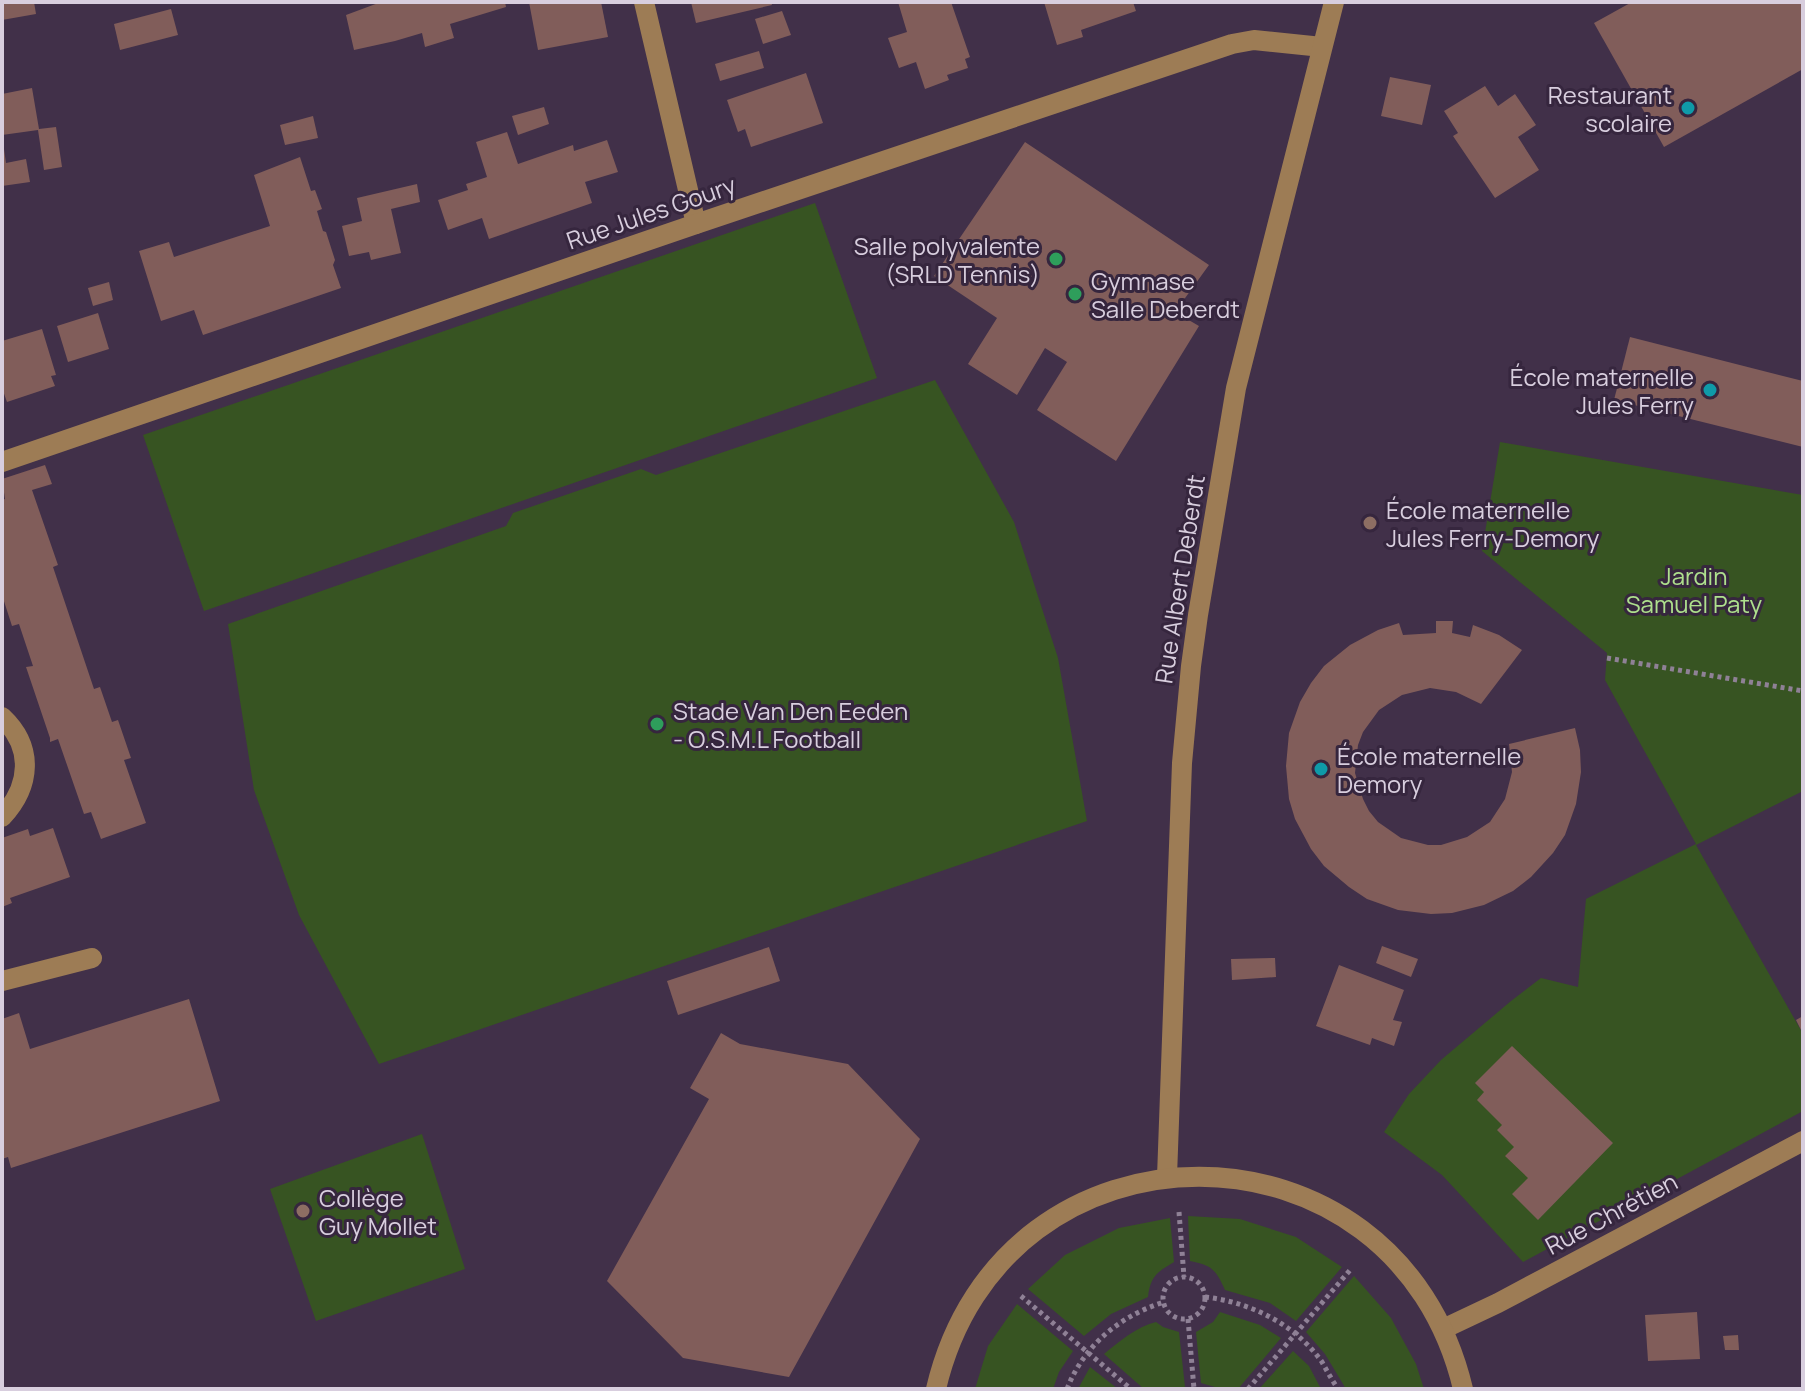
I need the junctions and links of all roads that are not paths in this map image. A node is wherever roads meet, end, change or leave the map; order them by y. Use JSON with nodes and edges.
{"nodes":[{"id":1,"x":644,"y":2,"type":"edge"},
{"id":2,"x":1334,"y":2,"type":"edge"},
{"id":3,"x":1322,"y":47,"type":"junction"},
{"id":4,"x":696,"y":224,"type":"junction"},
{"id":5,"x":2,"y":462,"type":"edge"},
{"id":6,"x":2,"y":717,"type":"edge"},
{"id":7,"x":2,"y":817,"type":"edge"},
{"id":8,"x":92,"y":958,"type":"dead end"},
{"id":9,"x":2,"y":981,"type":"edge"},
{"id":10,"x":1803,"y":1141,"type":"edge"},
{"id":11,"x":1167,"y":1177,"type":"junction"},
{"id":12,"x":1443,"y":1329,"type":"junction"},
{"id":13,"x":1461,"y":1380,"type":"edge"},
{"id":14,"x":936,"y":1389,"type":"edge"},
{"id":15,"x":1471,"y":1389,"type":"edge"}],
"edges":[{"from":1,"to":4,"type":"street"},
{"from":2,"to":3,"type":"street","name":"Rue Albert Deberdt"},
{"from":3,"to":4,"type":"street","name":"Rue Jules Goury"},
{"from":3,"to":11,"type":"street","name":"Rue Albert Deberdt"},
{"from":4,"to":5,"type":"street","name":"Rue Jules Goury"},
{"from":6,"to":7,"type":"street"},
{"from":8,"to":9,"type":"street"},
{"from":10,"to":12,"type":"street","name":"Rue Chrétien"},
{"from":11,"to":12,"type":"street"},
{"from":11,"to":14,"type":"street"},
{"from":12,"to":13,"type":"street"},
{"from":13,"to":15,"type":"street"}]}
